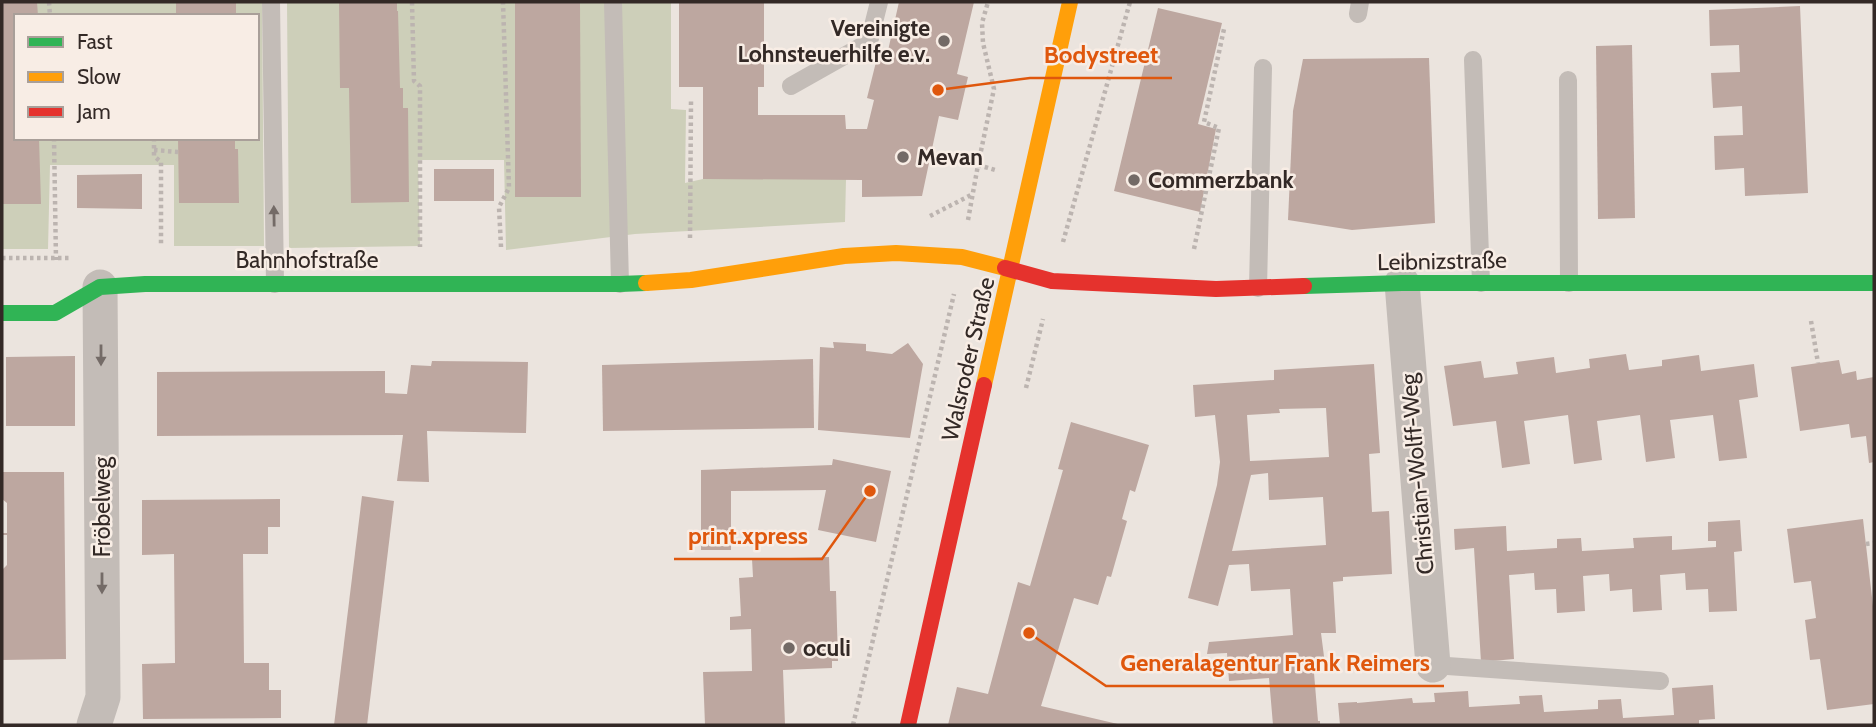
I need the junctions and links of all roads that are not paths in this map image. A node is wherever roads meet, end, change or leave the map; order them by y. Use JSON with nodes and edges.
{"nodes":[{"id":1,"x":271,"y":2,"type":"edge"},
{"id":2,"x":613,"y":2,"type":"edge"},
{"id":3,"x":879,"y":2,"type":"edge"},
{"id":4,"x":1070,"y":2,"type":"edge"},
{"id":5,"x":1473,"y":60,"type":"dead end"},
{"id":6,"x":1263,"y":68,"type":"dead end"},
{"id":7,"x":1568,"y":80,"type":"dead end"},
{"id":8,"x":791,"y":86,"type":"dead end"},
{"id":9,"x":1011,"y":270,"type":"junction"},
{"id":10,"x":1402,"y":283,"type":"junction"},
{"id":11,"x":1481,"y":283,"type":"junction"},
{"id":12,"x":1569,"y":283,"type":"junction"},
{"id":13,"x":275,"y":284,"type":"junction"},
{"id":14,"x":620,"y":284,"type":"junction"},
{"id":15,"x":1874,"y":284,"type":"edge"},
{"id":16,"x":100,"y":287,"type":"junction"},
{"id":17,"x":1258,"y":288,"type":"junction"},
{"id":18,"x":2,"y":313,"type":"edge"},
{"id":19,"x":1433,"y":666,"type":"joint"},
{"id":20,"x":1660,"y":681,"type":"dead end"},
{"id":21,"x":94,"y":725,"type":"edge"},
{"id":22,"x":908,"y":725,"type":"edge"}],
"edges":[{"from":13,"to":1,"type":"lane","one_way":true},
{"from":2,"to":14,"type":"lane"},
{"from":3,"to":8,"type":"lane"},
{"from":4,"to":9,"type":"street","name":"Walsroder Straße"},
{"from":5,"to":11,"type":"lane"},
{"from":6,"to":17,"type":"lane"},
{"from":7,"to":12,"type":"lane"},
{"from":9,"to":14,"type":"street","name":"Bahnhofstraße"},
{"from":9,"to":17,"type":"street","name":"Leibnizstraße"},
{"from":9,"to":22,"type":"street","name":"Walsroder Straße"},
{"from":10,"to":11,"type":"street","name":"Leibnizstraße"},
{"from":10,"to":17,"type":"street","name":"Leibnizstraße"},
{"from":10,"to":19,"type":"street","name":"Christian-Wolff-Weg"},
{"from":11,"to":12,"type":"street","name":"Leibnizstraße"},
{"from":12,"to":15,"type":"street","name":"Leibnizstraße"},
{"from":13,"to":14,"type":"street","name":"Bahnhofstraße"},
{"from":13,"to":16,"type":"street","name":"Bahnhofstraße"},
{"from":16,"to":18,"type":"street","name":"Bahnhofstraße"},
{"from":16,"to":21,"type":"street","name":"Fröbelweg","one_way":true},
{"from":19,"to":20,"type":"lane"}]}
